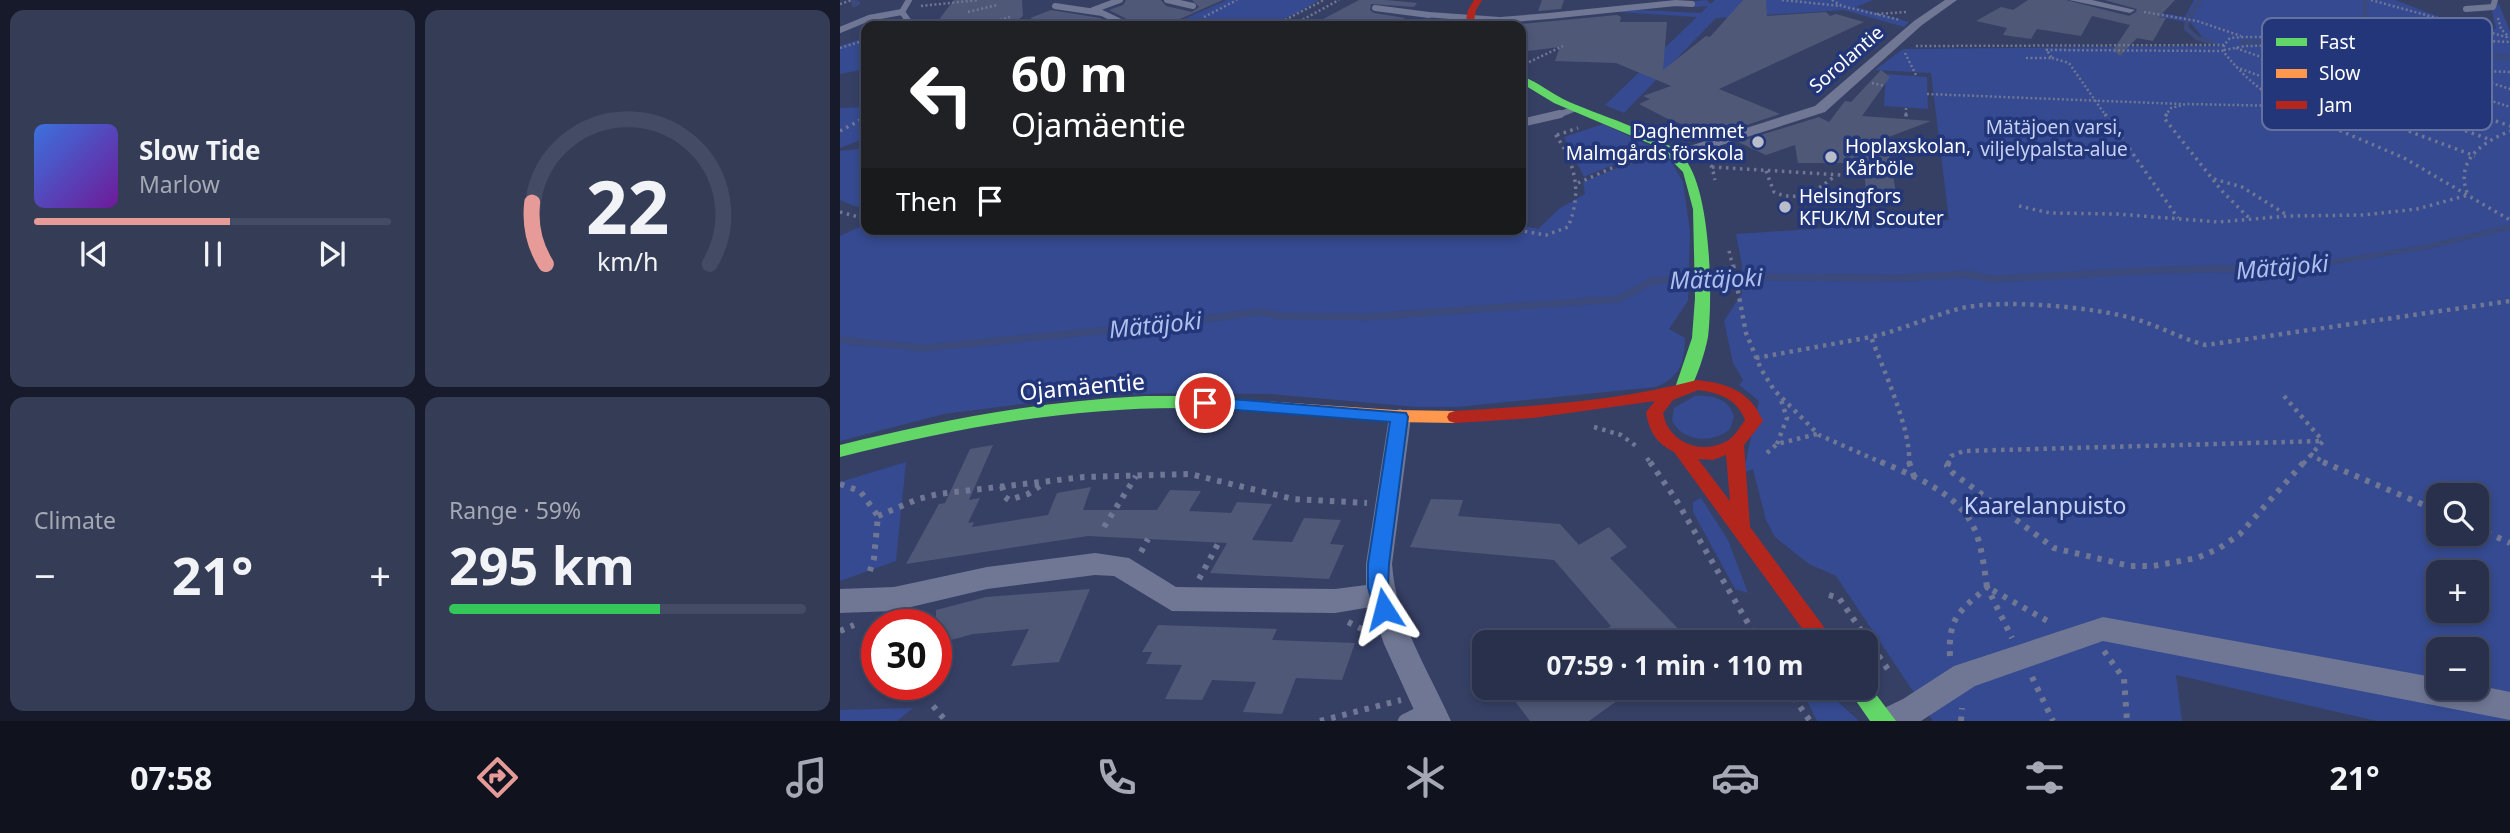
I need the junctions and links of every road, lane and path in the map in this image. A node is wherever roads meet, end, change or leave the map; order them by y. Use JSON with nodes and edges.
{"nodes":[{"id":1,"x":852,"y":0,"type":"edge"},
{"id":2,"x":909,"y":0,"type":"edge"},
{"id":3,"x":979,"y":0,"type":"edge"},
{"id":4,"x":1120,"y":0,"type":"edge"},
{"id":5,"x":1167,"y":0,"type":"edge"},
{"id":6,"x":1237,"y":0,"type":"edge"},
{"id":7,"x":1324,"y":0,"type":"edge"},
{"id":8,"x":1339,"y":0,"type":"edge"},
{"id":9,"x":1478,"y":0,"type":"edge"},
{"id":10,"x":1494,"y":0,"type":"edge"},
{"id":11,"x":1782,"y":0,"type":"edge"},
{"id":12,"x":1832,"y":0,"type":"edge"},
{"id":13,"x":1952,"y":0,"type":"edge"},
{"id":14,"x":2074,"y":0,"type":"edge"},
{"id":15,"x":2371,"y":0,"type":"edge"},
{"id":16,"x":1676,"y":1,"type":"edge"},
{"id":17,"x":840,"y":4,"type":"edge"},
{"id":18,"x":1692,"y":4,"type":"dead end"},
{"id":19,"x":2494,"y":4,"type":"edge"},
{"id":20,"x":997,"y":5,"type":"dead end"},
{"id":21,"x":1055,"y":6,"type":"dead end"},
{"id":22,"x":1193,"y":6,"type":"dead end"},
{"id":23,"x":1409,"y":6,"type":"dead end"},
{"id":24,"x":1842,"y":6,"type":"junction"},
{"id":25,"x":1375,"y":8,"type":"dead end"},
{"id":26,"x":2466,"y":9,"type":"dead end"},
{"id":27,"x":870,"y":10,"type":"dead end"},
{"id":28,"x":903,"y":10,"type":"junction"},
{"id":29,"x":1093,"y":10,"type":"junction"},
{"id":30,"x":2130,"y":10,"type":"joint"},
{"id":31,"x":1934,"y":11,"type":"junction"},
{"id":32,"x":968,"y":12,"type":"dead end"},
{"id":33,"x":1412,"y":13,"type":"junction"},
{"id":34,"x":1869,"y":14,"type":"junction"},
{"id":35,"x":1549,"y":16,"type":"joint"},
{"id":36,"x":1428,"y":17,"type":"joint"},
{"id":37,"x":869,"y":18,"type":"junction"},
{"id":38,"x":2435,"y":18,"type":"edge"},
{"id":39,"x":861,"y":21,"type":"edge"},
{"id":40,"x":862,"y":21,"type":"edge"},
{"id":41,"x":907,"y":21,"type":"edge"},
{"id":42,"x":1118,"y":21,"type":"edge"},
{"id":43,"x":1193,"y":21,"type":"edge"},
{"id":44,"x":1283,"y":21,"type":"edge"},
{"id":45,"x":1300,"y":21,"type":"edge"},
{"id":46,"x":1461,"y":21,"type":"edge"},
{"id":47,"x":1478,"y":21,"type":"edge"},
{"id":48,"x":1479,"y":21,"type":"edge"},
{"id":49,"x":1498,"y":21,"type":"edge"},
{"id":50,"x":1918,"y":23,"type":"junction"},
{"id":51,"x":854,"y":24,"type":"junction"},
{"id":52,"x":840,"y":30,"type":"edge"},
{"id":53,"x":2492,"y":34,"type":"edge"},
{"id":54,"x":859,"y":35,"type":"dead end"},
{"id":55,"x":2245,"y":37,"type":"junction"},
{"id":56,"x":2262,"y":37,"type":"edge"},
{"id":57,"x":2492,"y":39,"type":"edge"},
{"id":58,"x":2510,"y":39,"type":"edge"},
{"id":59,"x":861,"y":42,"type":"edge"},
{"id":60,"x":1901,"y":46,"type":"dead end"},
{"id":61,"x":1914,"y":46,"type":"dead end"},
{"id":62,"x":1563,"y":47,"type":"dead end"},
{"id":63,"x":2262,"y":47,"type":"edge"},
{"id":64,"x":840,"y":48,"type":"edge"},
{"id":65,"x":2045,"y":48,"type":"junction"},
{"id":66,"x":2235,"y":48,"type":"junction"},
{"id":67,"x":2224,"y":49,"type":"junction"},
{"id":68,"x":2026,"y":58,"type":"dead end"},
{"id":69,"x":2052,"y":58,"type":"junction"},
{"id":70,"x":2262,"y":58,"type":"edge"},
{"id":71,"x":2234,"y":66,"type":"junction"},
{"id":72,"x":1526,"y":69,"type":"edge"},
{"id":73,"x":2492,"y":70,"type":"edge"},
{"id":74,"x":2510,"y":72,"type":"edge"},
{"id":75,"x":1526,"y":73,"type":"edge"},
{"id":76,"x":1917,"y":77,"type":"dead end"},
{"id":77,"x":2262,"y":77,"type":"edge"},
{"id":78,"x":2492,"y":83,"type":"edge"},
{"id":79,"x":2510,"y":89,"type":"edge"},
{"id":80,"x":2262,"y":90,"type":"edge"},
{"id":81,"x":1927,"y":94,"type":"dead end"},
{"id":82,"x":2096,"y":100,"type":"junction"},
{"id":83,"x":2492,"y":101,"type":"edge"},
{"id":84,"x":2186,"y":104,"type":"junction"},
{"id":85,"x":2262,"y":106,"type":"edge"},
{"id":86,"x":1906,"y":107,"type":"dead end"},
{"id":87,"x":2510,"y":107,"type":"edge"},
{"id":88,"x":1576,"y":108,"type":"junction"},
{"id":89,"x":1906,"y":118,"type":"dead end"},
{"id":90,"x":1544,"y":119,"type":"junction"},
{"id":91,"x":861,"y":120,"type":"edge"},
{"id":92,"x":1526,"y":122,"type":"edge"},
{"id":93,"x":2492,"y":122,"type":"edge"},
{"id":94,"x":2510,"y":128,"type":"edge"},
{"id":95,"x":2343,"y":130,"type":"edge"},
{"id":96,"x":2405,"y":130,"type":"edge"},
{"id":97,"x":2462,"y":130,"type":"edge"},
{"id":98,"x":840,"y":131,"type":"edge"},
{"id":99,"x":2492,"y":141,"type":"junction"},
{"id":100,"x":1676,"y":155,"type":"junction"},
{"id":101,"x":2475,"y":156,"type":"junction"},
{"id":102,"x":1712,"y":167,"type":"dead end"},
{"id":103,"x":1766,"y":171,"type":"junction"},
{"id":104,"x":2213,"y":178,"type":"junction"},
{"id":105,"x":1578,"y":183,"type":"junction"},
{"id":106,"x":2468,"y":195,"type":"junction"},
{"id":107,"x":2019,"y":206,"type":"dead end"},
{"id":108,"x":840,"y":212,"type":"edge"},
{"id":109,"x":861,"y":215,"type":"edge"},
{"id":110,"x":2288,"y":216,"type":"junction"},
{"id":111,"x":857,"y":217,"type":"junction"},
{"id":112,"x":861,"y":218,"type":"edge"},
{"id":113,"x":2179,"y":218,"type":"junction"},
{"id":114,"x":2250,"y":219,"type":"junction"},
{"id":115,"x":2510,"y":220,"type":"edge"},
{"id":116,"x":1526,"y":232,"type":"edge"},
{"id":117,"x":1206,"y":235,"type":"edge"},
{"id":118,"x":1314,"y":235,"type":"edge"},
{"id":119,"x":1735,"y":266,"type":"dead end"},
{"id":120,"x":2510,"y":301,"type":"edge"},
{"id":121,"x":1701,"y":335,"type":"junction"},
{"id":122,"x":1871,"y":337,"type":"junction"},
{"id":123,"x":1713,"y":354,"type":"dead end"},
{"id":124,"x":1756,"y":358,"type":"junction"},
{"id":125,"x":1718,"y":370,"type":"dead end"},
{"id":126,"x":1677,"y":390,"type":"junction"},
{"id":127,"x":1727,"y":390,"type":"junction"},
{"id":128,"x":1778,"y":395,"type":"junction"},
{"id":129,"x":2284,"y":396,"type":"dead end"},
{"id":130,"x":1583,"y":404,"type":"junction"},
{"id":131,"x":1400,"y":417,"type":"junction"},
{"id":132,"x":1641,"y":418,"type":"junction"},
{"id":133,"x":1591,"y":426,"type":"dead end"},
{"id":134,"x":2323,"y":441,"type":"junction"},
{"id":135,"x":1777,"y":444,"type":"dead end"},
{"id":136,"x":1736,"y":446,"type":"junction"},
{"id":137,"x":1682,"y":450,"type":"junction"},
{"id":138,"x":840,"y":452,"type":"edge"},
{"id":139,"x":2310,"y":454,"type":"junction"},
{"id":140,"x":1136,"y":476,"type":"junction"},
{"id":141,"x":1916,"y":480,"type":"junction"},
{"id":142,"x":1047,"y":481,"type":"junction"},
{"id":143,"x":840,"y":484,"type":"edge"},
{"id":144,"x":1002,"y":486,"type":"junction"},
{"id":145,"x":1372,"y":503,"type":"dead end"},
{"id":146,"x":2426,"y":505,"type":"edge"},
{"id":147,"x":878,"y":516,"type":"junction"},
{"id":148,"x":1104,"y":527,"type":"dead end"},
{"id":149,"x":1740,"y":527,"type":"junction"},
{"id":150,"x":2489,"y":534,"type":"edge"},
{"id":151,"x":1148,"y":539,"type":"dead end"},
{"id":152,"x":1219,"y":542,"type":"dead end"},
{"id":153,"x":2510,"y":543,"type":"edge"},
{"id":154,"x":1141,"y":552,"type":"dead end"},
{"id":155,"x":1212,"y":556,"type":"dead end"},
{"id":156,"x":1987,"y":587,"type":"junction"},
{"id":157,"x":1380,"y":594,"type":"junction"},
{"id":158,"x":1839,"y":598,"type":"dead end"},
{"id":159,"x":850,"y":601,"type":"edge"},
{"id":160,"x":1334,"y":617,"type":"dead end"},
{"id":161,"x":1752,"y":630,"type":"edge"},
{"id":162,"x":1815,"y":630,"type":"edge"},
{"id":163,"x":2078,"y":636,"type":"junction"},
{"id":164,"x":1375,"y":637,"type":"dead end"},
{"id":165,"x":1952,"y":682,"type":"junction"},
{"id":166,"x":1398,"y":687,"type":"dead end"},
{"id":167,"x":1402,"y":700,"type":"junction"},
{"id":168,"x":1795,"y":700,"type":"edge"},
{"id":169,"x":1874,"y":700,"type":"edge"},
{"id":170,"x":933,"y":706,"type":"dead end"},
{"id":171,"x":2510,"y":706,"type":"edge"},
{"id":172,"x":1419,"y":717,"type":"edge"},
{"id":173,"x":1896,"y":717,"type":"edge"},
{"id":174,"x":946,"y":721,"type":"edge"},
{"id":175,"x":1320,"y":721,"type":"edge"},
{"id":176,"x":1810,"y":721,"type":"edge"},
{"id":177,"x":1961,"y":721,"type":"edge"},
{"id":178,"x":2127,"y":721,"type":"edge"}],
"edges":[{"from":1,"to":17,"type":"path"},
{"from":2,"to":28,"type":"lane"},
{"from":3,"to":28,"type":"path"},
{"from":4,"to":29,"type":"lane"},
{"from":5,"to":22,"type":"lane"},
{"from":6,"to":43,"type":"path"},
{"from":7,"to":44,"type":"path"},
{"from":8,"to":45,"type":"path"},
{"from":9,"to":47,"type":"main road"},
{"from":10,"to":48,"type":"main road"},
{"from":11,"to":24,"type":"path"},
{"from":12,"to":24,"type":"path"},
{"from":13,"to":31,"type":"street","name":"Sorolantie"},
{"from":14,"to":30,"type":"street"},
{"from":15,"to":38,"type":"path"},
{"from":16,"to":18,"type":"lane"},
{"from":16,"to":35,"type":"lane"},
{"from":19,"to":26,"type":"lane"},
{"from":19,"to":58,"type":"path"},
{"from":20,"to":32,"type":"path"},
{"from":21,"to":29,"type":"lane"},
{"from":23,"to":33,"type":"lane"},
{"from":24,"to":34,"type":"path"},
{"from":25,"to":33,"type":"lane"},
{"from":27,"to":37,"type":"lane"},
{"from":28,"to":37,"type":"lane"},
{"from":28,"to":41,"type":"lane"},
{"from":29,"to":42,"type":"lane"},
{"from":30,"to":55,"type":"path"},
{"from":31,"to":34,"type":"path"},
{"from":31,"to":50,"type":"street","name":"Sorolantie"},
{"from":33,"to":36,"type":"lane"},
{"from":34,"to":50,"type":"path"},
{"from":35,"to":49,"type":"street"},
{"from":36,"to":46,"type":"street"},
{"from":37,"to":40,"type":"lane"},
{"from":39,"to":51,"type":"lane"},
{"from":50,"to":100,"type":"street","name":"Sorolantie"},
{"from":51,"to":52,"type":"lane"},
{"from":51,"to":54,"type":"lane"},
{"from":53,"to":58,"type":"path"},
{"from":55,"to":56,"type":"path"},
{"from":55,"to":67,"type":"path"},
{"from":57,"to":58,"type":"path"},
{"from":59,"to":64,"type":"path"},
{"from":60,"to":76,"type":"path"},
{"from":61,"to":65,"type":"path"},
{"from":62,"to":72,"type":"path"},
{"from":63,"to":66,"type":"path"},
{"from":65,"to":67,"type":"path"},
{"from":65,"to":69,"type":"path"},
{"from":66,"to":67,"type":"path"},
{"from":66,"to":70,"type":"path"},
{"from":67,"to":71,"type":"path"},
{"from":68,"to":69,"type":"path"},
{"from":69,"to":82,"type":"path"},
{"from":71,"to":77,"type":"path"},
{"from":71,"to":80,"type":"path"},
{"from":73,"to":74,"type":"path"},
{"from":75,"to":88,"type":"main road"},
{"from":78,"to":79,"type":"path"},
{"from":81,"to":82,"type":"path"},
{"from":82,"to":84,"type":"path"},
{"from":82,"to":113,"type":"path"},
{"from":83,"to":87,"type":"path"},
{"from":84,"to":85,"type":"path"},
{"from":84,"to":104,"type":"path"},
{"from":86,"to":89,"type":"path"},
{"from":88,"to":90,"type":"lane"},
{"from":88,"to":100,"type":"main road"},
{"from":90,"to":92,"type":"lane"},
{"from":90,"to":105,"type":"path"},
{"from":91,"to":98,"type":"path"},
{"from":93,"to":94,"type":"path"},
{"from":94,"to":99,"type":"path"},
{"from":95,"to":106,"type":"path"},
{"from":96,"to":101,"type":"path"},
{"from":97,"to":99,"type":"path"},
{"from":99,"to":101,"type":"path"},
{"from":100,"to":105,"type":"path"},
{"from":100,"to":121,"type":"main road"},
{"from":101,"to":106,"type":"path"},
{"from":102,"to":103,"type":"path"},
{"from":103,"to":103,"type":"path"},
{"from":104,"to":110,"type":"path"},
{"from":104,"to":114,"type":"path"},
{"from":105,"to":116,"type":"path"},
{"from":106,"to":110,"type":"path"},
{"from":106,"to":115,"type":"path"},
{"from":107,"to":113,"type":"path"},
{"from":108,"to":111,"type":"path"},
{"from":109,"to":111,"type":"path"},
{"from":110,"to":114,"type":"path"},
{"from":111,"to":112,"type":"path"},
{"from":113,"to":114,"type":"path"},
{"from":117,"to":118,"type":"path"},
{"from":119,"to":124,"type":"path"},
{"from":120,"to":122,"type":"path"},
{"from":121,"to":123,"type":"main road"},
{"from":121,"to":126,"type":"main road"},
{"from":122,"to":124,"type":"path"},
{"from":122,"to":141,"type":"path"},
{"from":124,"to":128,"type":"path"},
{"from":125,"to":127,"type":"main road"},
{"from":126,"to":127,"type":"main road"},
{"from":126,"to":130,"type":"main road","name":"Ojamäentie"},
{"from":126,"to":132,"type":"main road"},
{"from":127,"to":136,"type":"main road"},
{"from":128,"to":135,"type":"path"},
{"from":128,"to":141,"type":"path"},
{"from":129,"to":134,"type":"path"},
{"from":130,"to":131,"type":"main road","name":"Ojamäentie"},
{"from":130,"to":132,"type":"main road","name":"Ojamäentie"},
{"from":131,"to":138,"type":"main road","name":"Ojamäentie"},
{"from":131,"to":157,"type":"street"},
{"from":132,"to":137,"type":"main road"},
{"from":133,"to":161,"type":"path"},
{"from":134,"to":139,"type":"path"},
{"from":134,"to":139,"type":"path"},
{"from":136,"to":137,"type":"main road"},
{"from":136,"to":149,"type":"main road"},
{"from":137,"to":149,"type":"main road"},
{"from":139,"to":146,"type":"path"},
{"from":140,"to":142,"type":"path"},
{"from":140,"to":145,"type":"path"},
{"from":140,"to":148,"type":"path"},
{"from":141,"to":156,"type":"path"},
{"from":142,"to":144,"type":"path"},
{"from":142,"to":144,"type":"path"},
{"from":143,"to":147,"type":"path"},
{"from":144,"to":147,"type":"path"},
{"from":147,"to":159,"type":"path"},
{"from":149,"to":162,"type":"main road"},
{"from":150,"to":153,"type":"path"},
{"from":151,"to":154,"type":"path"},
{"from":152,"to":155,"type":"path"},
{"from":156,"to":163,"type":"path"},
{"from":156,"to":165,"type":"path"},
{"from":157,"to":159,"type":"street"},
{"from":157,"to":172,"type":"street"},
{"from":158,"to":173,"type":"path"},
{"from":160,"to":164,"type":"path"},
{"from":163,"to":165,"type":"street"},
{"from":163,"to":171,"type":"street"},
{"from":163,"to":178,"type":"path"},
{"from":165,"to":173,"type":"street"},
{"from":165,"to":177,"type":"path"},
{"from":166,"to":167,"type":"path"},
{"from":167,"to":172,"type":"path"},
{"from":167,"to":175,"type":"path"},
{"from":168,"to":176,"type":"path"},
{"from":169,"to":173,"type":"main road"},
{"from":170,"to":174,"type":"path"}]}
